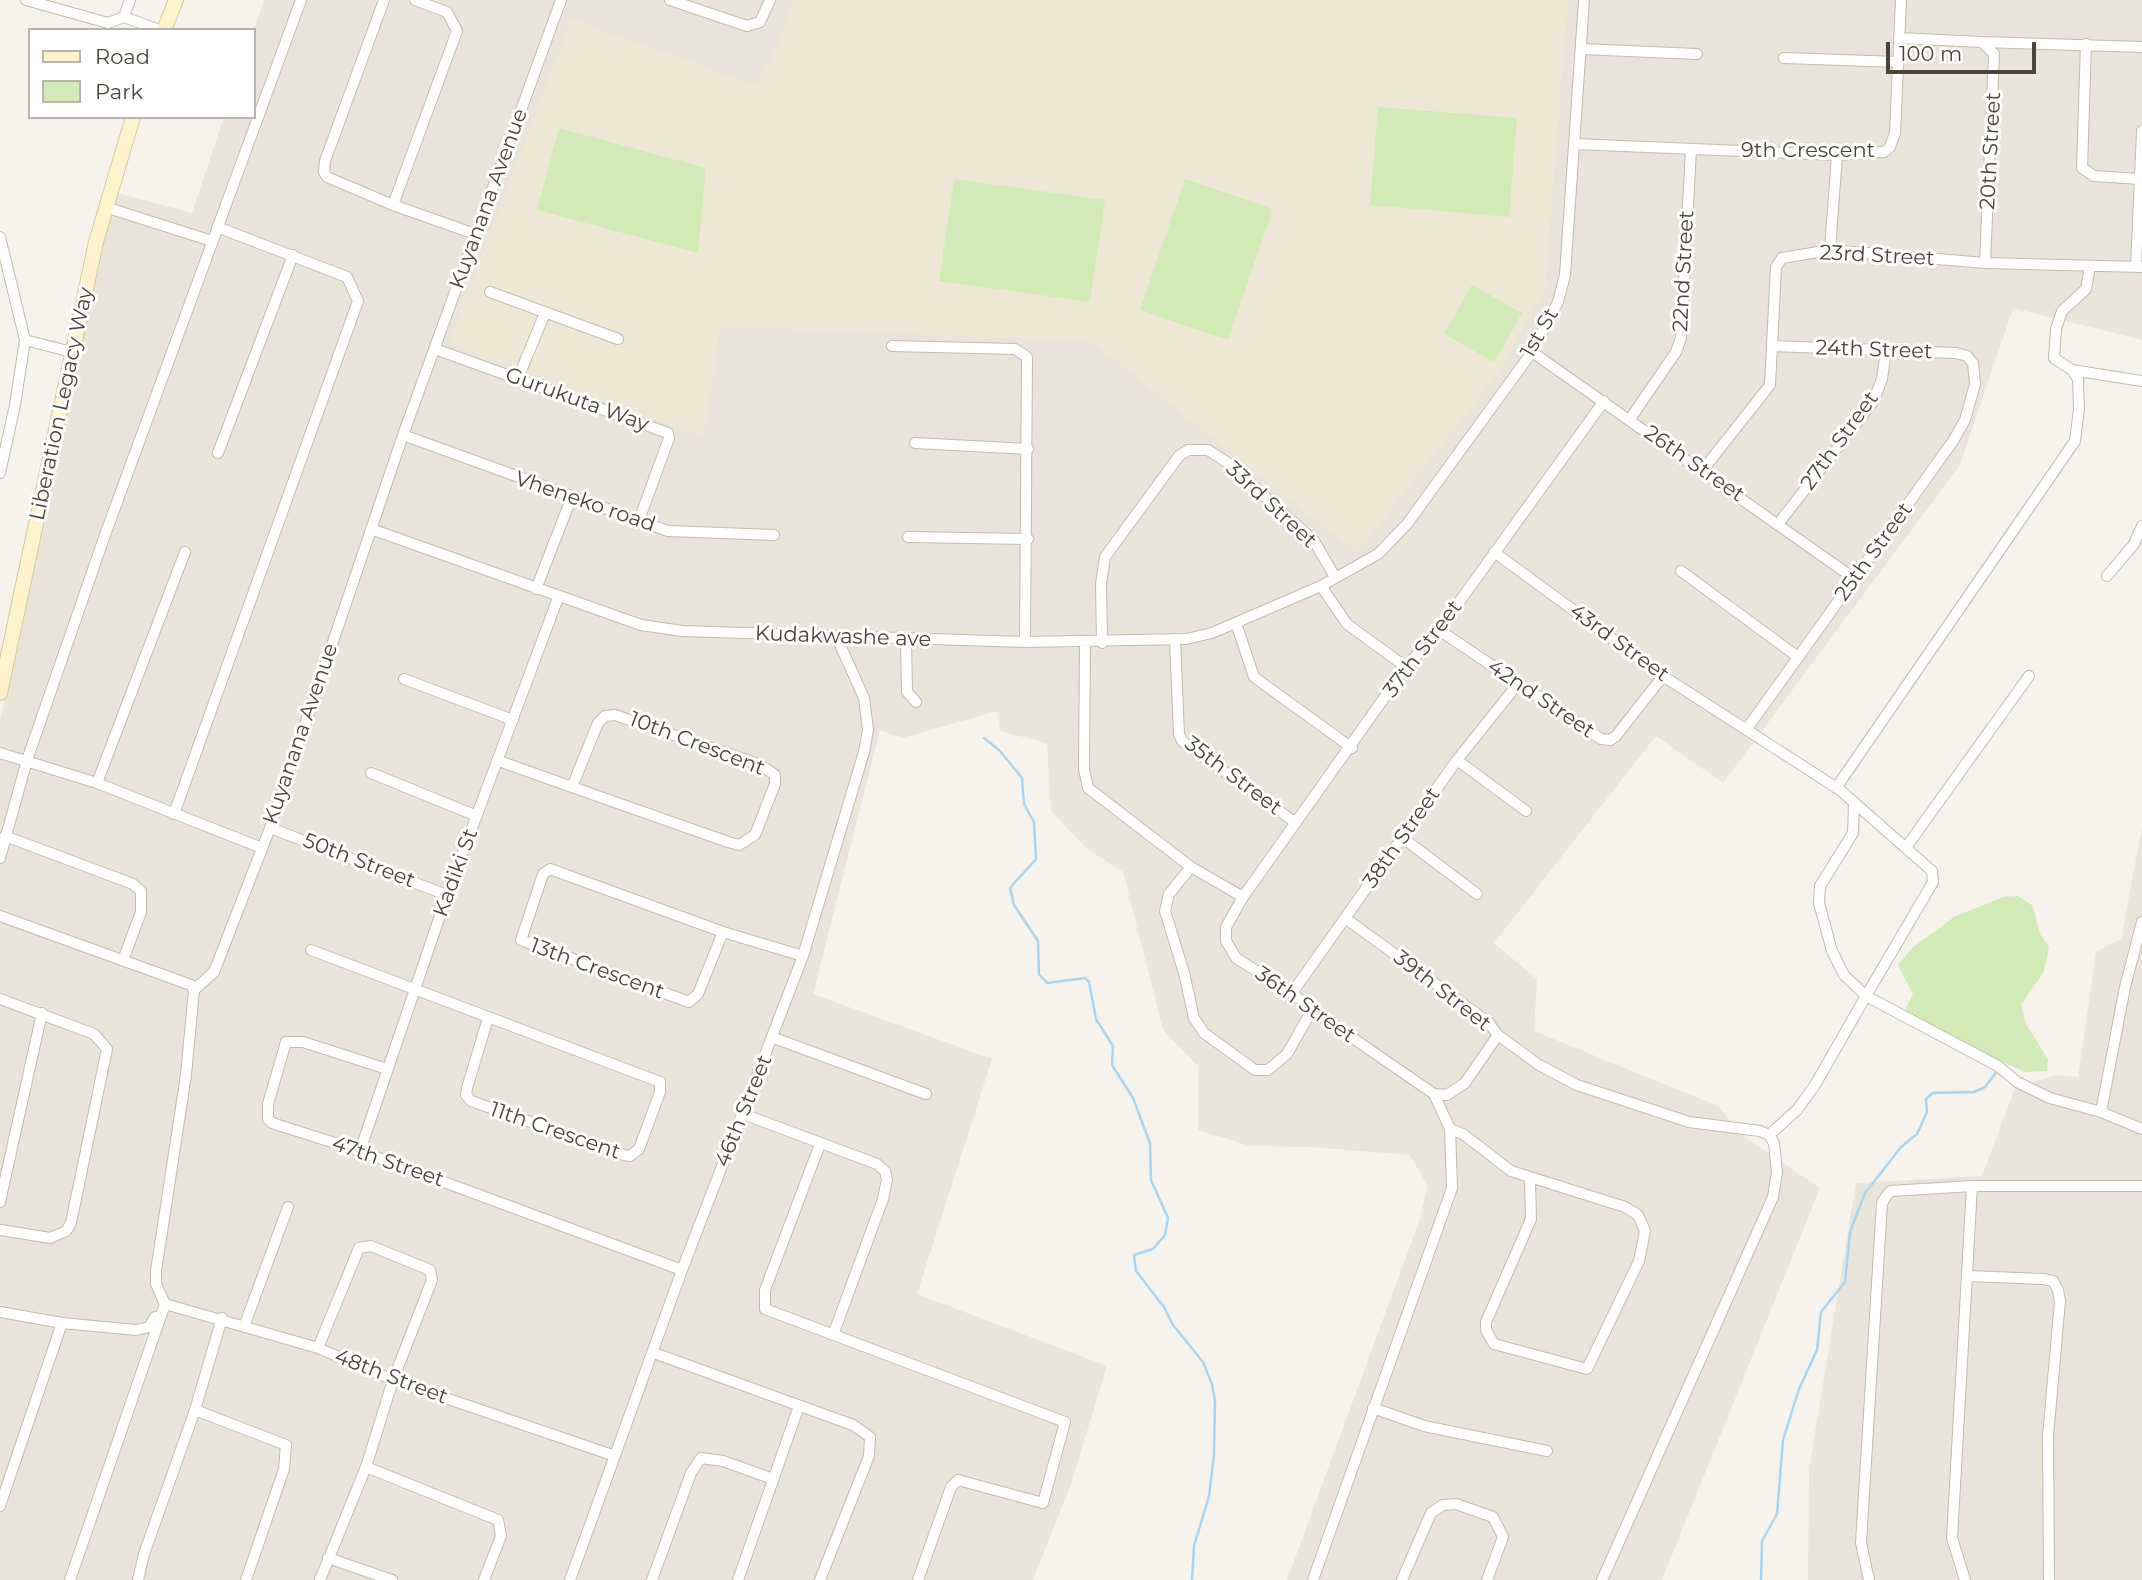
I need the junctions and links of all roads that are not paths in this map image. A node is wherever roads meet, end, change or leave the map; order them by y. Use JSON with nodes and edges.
{"nodes":[{"id":1,"x":26,"y":0,"type":"edge"},
{"id":2,"x":130,"y":0,"type":"edge"},
{"id":3,"x":176,"y":0,"type":"edge"},
{"id":4,"x":301,"y":0,"type":"edge"},
{"id":5,"x":384,"y":0,"type":"edge"},
{"id":6,"x":415,"y":0,"type":"edge"},
{"id":7,"x":561,"y":0,"type":"edge"},
{"id":8,"x":670,"y":0,"type":"edge"},
{"id":9,"x":771,"y":0,"type":"edge"},
{"id":10,"x":1584,"y":0,"type":"edge"},
{"id":11,"x":1901,"y":0,"type":"edge"},
{"id":12,"x":124,"y":17,"type":"junction"},
{"id":13,"x":156,"y":28,"type":"edge"},
{"id":14,"x":163,"y":28,"type":"edge"},
{"id":15,"x":1899,"y":38,"type":"junction"},
{"id":16,"x":1982,"y":42,"type":"junction"},
{"id":17,"x":2086,"y":44,"type":"junction"},
{"id":18,"x":2142,"y":47,"type":"edge"},
{"id":19,"x":1581,"y":49,"type":"junction"},
{"id":20,"x":1697,"y":54,"type":"dead end"},
{"id":21,"x":1784,"y":58,"type":"dead end"},
{"id":22,"x":1898,"y":62,"type":"junction"},
{"id":23,"x":132,"y":119,"type":"edge"},
{"id":24,"x":2142,"y":131,"type":"edge"},
{"id":25,"x":1575,"y":144,"type":"junction"},
{"id":26,"x":1691,"y":149,"type":"junction"},
{"id":27,"x":1837,"y":155,"type":"junction"},
{"id":28,"x":2140,"y":179,"type":"junction"},
{"id":29,"x":393,"y":205,"type":"junction"},
{"id":30,"x":105,"y":207,"type":"junction"},
{"id":31,"x":217,"y":228,"type":"junction"},
{"id":32,"x":475,"y":234,"type":"junction"},
{"id":33,"x":0,"y":237,"type":"edge"},
{"id":34,"x":212,"y":241,"type":"junction"},
{"id":35,"x":1830,"y":250,"type":"junction"},
{"id":36,"x":293,"y":255,"type":"junction"},
{"id":37,"x":1985,"y":263,"type":"junction"},
{"id":38,"x":2090,"y":266,"type":"junction"},
{"id":39,"x":2139,"y":267,"type":"edge"},
{"id":40,"x":490,"y":292,"type":"dead end"},
{"id":41,"x":545,"y":313,"type":"junction"},
{"id":42,"x":618,"y":339,"type":"dead end"},
{"id":43,"x":25,"y":340,"type":"junction"},
{"id":44,"x":892,"y":346,"type":"dead end"},
{"id":45,"x":1772,"y":346,"type":"junction"},
{"id":46,"x":435,"y":349,"type":"junction"},
{"id":47,"x":1886,"y":351,"type":"junction"},
{"id":48,"x":72,"y":352,"type":"junction"},
{"id":49,"x":1532,"y":352,"type":"junction"},
{"id":50,"x":1973,"y":363,"type":"joint"},
{"id":51,"x":2072,"y":370,"type":"junction"},
{"id":52,"x":518,"y":378,"type":"junction"},
{"id":53,"x":2142,"y":381,"type":"edge"},
{"id":54,"x":1604,"y":401,"type":"junction"},
{"id":55,"x":1630,"y":419,"type":"junction"},
{"id":56,"x":403,"y":435,"type":"junction"},
{"id":57,"x":915,"y":443,"type":"dead end"},
{"id":58,"x":1028,"y":449,"type":"junction"},
{"id":59,"x":218,"y":453,"type":"dead end"},
{"id":60,"x":1702,"y":471,"type":"junction"},
{"id":61,"x":0,"y":473,"type":"edge"},
{"id":62,"x":571,"y":499,"type":"junction"},
{"id":63,"x":638,"y":523,"type":"junction"},
{"id":64,"x":1778,"y":524,"type":"junction"},
{"id":65,"x":2142,"y":526,"type":"edge"},
{"id":66,"x":371,"y":529,"type":"junction"},
{"id":67,"x":774,"y":535,"type":"dead end"},
{"id":68,"x":908,"y":537,"type":"dead end"},
{"id":69,"x":1028,"y":538,"type":"junction"},
{"id":70,"x":184,"y":552,"type":"dead end"},
{"id":71,"x":1494,"y":552,"type":"junction"},
{"id":72,"x":1681,"y":570,"type":"dead end"},
{"id":73,"x":2107,"y":576,"type":"dead end"},
{"id":74,"x":1335,"y":577,"type":"junction"},
{"id":75,"x":1855,"y":579,"type":"junction"},
{"id":76,"x":1321,"y":586,"type":"junction"},
{"id":77,"x":536,"y":589,"type":"junction"},
{"id":78,"x":558,"y":598,"type":"junction"},
{"id":79,"x":1236,"y":623,"type":"junction"},
{"id":80,"x":1439,"y":630,"type":"junction"},
{"id":81,"x":837,"y":638,"type":"junction"},
{"id":82,"x":1175,"y":639,"type":"junction"},
{"id":83,"x":906,"y":640,"type":"junction"},
{"id":84,"x":1025,"y":642,"type":"junction"},
{"id":85,"x":1085,"y":643,"type":"junction"},
{"id":86,"x":1102,"y":643,"type":"junction"},
{"id":87,"x":1798,"y":657,"type":"junction"},
{"id":88,"x":1406,"y":667,"type":"junction"},
{"id":89,"x":1663,"y":676,"type":"junction"},
{"id":90,"x":2029,"y":676,"type":"dead end"},
{"id":91,"x":404,"y":679,"type":"dead end"},
{"id":92,"x":1517,"y":685,"type":"junction"},
{"id":93,"x":0,"y":693,"type":"edge"},
{"id":94,"x":916,"y":702,"type":"dead end"},
{"id":95,"x":513,"y":720,"type":"junction"},
{"id":96,"x":1746,"y":730,"type":"junction"},
{"id":97,"x":1352,"y":748,"type":"junction"},
{"id":98,"x":0,"y":753,"type":"edge"},
{"id":99,"x":27,"y":760,"type":"junction"},
{"id":100,"x":1457,"y":760,"type":"junction"},
{"id":101,"x":499,"y":761,"type":"junction"},
{"id":102,"x":371,"y":773,"type":"dead end"},
{"id":103,"x":97,"y":783,"type":"junction"},
{"id":104,"x":572,"y":787,"type":"junction"},
{"id":105,"x":1836,"y":788,"type":"junction"},
{"id":106,"x":1854,"y":803,"type":"junction"},
{"id":107,"x":1526,"y":811,"type":"dead end"},
{"id":108,"x":174,"y":814,"type":"junction"},
{"id":109,"x":477,"y":816,"type":"junction"},
{"id":110,"x":1296,"y":823,"type":"junction"},
{"id":111,"x":270,"y":828,"type":"junction"},
{"id":112,"x":5,"y":836,"type":"junction"},
{"id":113,"x":1403,"y":838,"type":"junction"},
{"id":114,"x":1907,"y":846,"type":"junction"},
{"id":115,"x":262,"y":848,"type":"junction"},
{"id":116,"x":0,"y":858,"type":"edge"},
{"id":117,"x":1191,"y":867,"type":"junction"},
{"id":118,"x":1477,"y":894,"type":"dead end"},
{"id":119,"x":447,"y":895,"type":"junction"},
{"id":120,"x":1243,"y":897,"type":"junction"},
{"id":121,"x":0,"y":916,"type":"edge"},
{"id":122,"x":1345,"y":918,"type":"junction"},
{"id":123,"x":2142,"y":922,"type":"edge"},
{"id":124,"x":723,"y":932,"type":"junction"},
{"id":125,"x":311,"y":950,"type":"dead end"},
{"id":126,"x":803,"y":956,"type":"junction"},
{"id":127,"x":123,"y":960,"type":"junction"},
{"id":128,"x":415,"y":989,"type":"junction"},
{"id":129,"x":194,"y":990,"type":"junction"},
{"id":130,"x":1292,"y":993,"type":"junction"},
{"id":131,"x":1866,"y":996,"type":"junction"},
{"id":132,"x":0,"y":999,"type":"edge"},
{"id":133,"x":1312,"y":1010,"type":"junction"},
{"id":134,"x":42,"y":1013,"type":"junction"},
{"id":135,"x":488,"y":1018,"type":"junction"},
{"id":136,"x":1498,"y":1035,"type":"junction"},
{"id":137,"x":774,"y":1038,"type":"junction"},
{"id":138,"x":387,"y":1069,"type":"junction"},
{"id":139,"x":926,"y":1094,"type":"dead end"},
{"id":140,"x":1434,"y":1094,"type":"junction"},
{"id":141,"x":2101,"y":1112,"type":"junction"},
{"id":142,"x":743,"y":1114,"type":"junction"},
{"id":143,"x":1450,"y":1129,"type":"junction"},
{"id":144,"x":2142,"y":1129,"type":"edge"},
{"id":145,"x":1769,"y":1135,"type":"junction"},
{"id":146,"x":820,"y":1144,"type":"junction"},
{"id":147,"x":360,"y":1151,"type":"junction"},
{"id":148,"x":1531,"y":1179,"type":"junction"},
{"id":149,"x":1972,"y":1186,"type":"junction"},
{"id":150,"x":2142,"y":1186,"type":"edge"},
{"id":151,"x":0,"y":1202,"type":"edge"},
{"id":152,"x":288,"y":1207,"type":"dead end"},
{"id":153,"x":0,"y":1230,"type":"edge"},
{"id":154,"x":682,"y":1270,"type":"junction"},
{"id":155,"x":1968,"y":1276,"type":"junction"},
{"id":156,"x":165,"y":1304,"type":"junction"},
{"id":157,"x":0,"y":1312,"type":"edge"},
{"id":158,"x":222,"y":1318,"type":"junction"},
{"id":159,"x":61,"y":1324,"type":"junction"},
{"id":160,"x":245,"y":1324,"type":"junction"},
{"id":161,"x":833,"y":1335,"type":"junction"},
{"id":162,"x":318,"y":1348,"type":"junction"},
{"id":163,"x":654,"y":1353,"type":"junction"},
{"id":164,"x":393,"y":1380,"type":"junction"},
{"id":165,"x":799,"y":1406,"type":"junction"},
{"id":166,"x":1373,"y":1408,"type":"junction"},
{"id":167,"x":195,"y":1410,"type":"junction"},
{"id":168,"x":1547,"y":1451,"type":"dead end"},
{"id":169,"x":615,"y":1455,"type":"junction"},
{"id":170,"x":366,"y":1468,"type":"junction"},
{"id":171,"x":773,"y":1479,"type":"junction"},
{"id":172,"x":0,"y":1506,"type":"edge"},
{"id":173,"x":328,"y":1558,"type":"junction"},
{"id":174,"x":70,"y":1580,"type":"edge"},
{"id":175,"x":138,"y":1580,"type":"edge"},
{"id":176,"x":246,"y":1580,"type":"edge"},
{"id":177,"x":320,"y":1580,"type":"edge"},
{"id":178,"x":392,"y":1580,"type":"edge"},
{"id":179,"x":485,"y":1580,"type":"edge"},
{"id":180,"x":570,"y":1580,"type":"edge"},
{"id":181,"x":652,"y":1580,"type":"edge"},
{"id":182,"x":738,"y":1580,"type":"edge"},
{"id":183,"x":820,"y":1580,"type":"edge"},
{"id":184,"x":918,"y":1580,"type":"edge"},
{"id":185,"x":1313,"y":1580,"type":"edge"},
{"id":186,"x":1402,"y":1580,"type":"edge"},
{"id":187,"x":1487,"y":1580,"type":"edge"},
{"id":188,"x":1602,"y":1580,"type":"edge"},
{"id":189,"x":1869,"y":1580,"type":"edge"},
{"id":190,"x":1965,"y":1580,"type":"edge"},
{"id":191,"x":2049,"y":1580,"type":"edge"}],
"edges":[{"from":1,"to":12,"type":"street"},
{"from":2,"to":12,"type":"street"},
{"from":3,"to":14,"type":"main road"},
{"from":4,"to":31,"type":"street"},
{"from":5,"to":29,"type":"street"},
{"from":6,"to":29,"type":"street"},
{"from":7,"to":32,"type":"street","name":"Kuyanana Avenue"},
{"from":8,"to":9,"type":"street"},
{"from":10,"to":19,"type":"street","name":"1st St"},
{"from":11,"to":15,"type":"street","name":"9th Crescent"},
{"from":12,"to":13,"type":"street"},
{"from":15,"to":16,"type":"street"},
{"from":15,"to":22,"type":"street","name":"9th Crescent"},
{"from":16,"to":17,"type":"street"},
{"from":16,"to":37,"type":"street","name":"20th Street"},
{"from":17,"to":18,"type":"street"},
{"from":17,"to":28,"type":"street"},
{"from":19,"to":20,"type":"street"},
{"from":19,"to":25,"type":"street","name":"1st St"},
{"from":21,"to":22,"type":"street"},
{"from":22,"to":27,"type":"street","name":"9th Crescent"},
{"from":23,"to":30,"type":"main road","name":"Liberation Legacy Way"},
{"from":24,"to":28,"type":"street"},
{"from":25,"to":26,"type":"street","name":"9th Crescent"},
{"from":25,"to":49,"type":"street","name":"1st St"},
{"from":26,"to":27,"type":"street","name":"9th Crescent"},
{"from":26,"to":55,"type":"street","name":"22nd Street"},
{"from":27,"to":35,"type":"street"},
{"from":28,"to":39,"type":"street"},
{"from":29,"to":32,"type":"street"},
{"from":30,"to":34,"type":"street"},
{"from":30,"to":48,"type":"main road","name":"Liberation Legacy Way"},
{"from":31,"to":34,"type":"street"},
{"from":31,"to":36,"type":"street"},
{"from":32,"to":46,"type":"street","name":"Kuyanana Avenue"},
{"from":33,"to":43,"type":"street"},
{"from":34,"to":99,"type":"street"},
{"from":35,"to":37,"type":"street","name":"23rd Street"},
{"from":35,"to":45,"type":"street","name":"23rd Street"},
{"from":36,"to":59,"type":"street"},
{"from":36,"to":108,"type":"street"},
{"from":37,"to":38,"type":"street","name":"23rd Street"},
{"from":38,"to":39,"type":"street","name":"23rd Street"},
{"from":38,"to":51,"type":"street"},
{"from":40,"to":41,"type":"street"},
{"from":41,"to":42,"type":"street"},
{"from":41,"to":52,"type":"street"},
{"from":43,"to":48,"type":"street"},
{"from":43,"to":61,"type":"street"},
{"from":44,"to":58,"type":"street"},
{"from":45,"to":47,"type":"street","name":"24th Street"},
{"from":45,"to":60,"type":"street"},
{"from":46,"to":52,"type":"street","name":"Gurukuta Way"},
{"from":46,"to":56,"type":"street","name":"Kuyanana Avenue"},
{"from":47,"to":50,"type":"street","name":"24th Street"},
{"from":47,"to":64,"type":"street","name":"27th Street"},
{"from":48,"to":93,"type":"main road","name":"Liberation Legacy Way"},
{"from":49,"to":54,"type":"street","name":"26th Street"},
{"from":49,"to":74,"type":"street","name":"1st St"},
{"from":50,"to":75,"type":"street","name":"25th Street"},
{"from":51,"to":53,"type":"street"},
{"from":51,"to":105,"type":"street"},
{"from":52,"to":63,"type":"street","name":"Gurukuta Way"},
{"from":54,"to":55,"type":"street","name":"26th Street"},
{"from":54,"to":71,"type":"street","name":"37th Street"},
{"from":55,"to":60,"type":"street","name":"26th Street"},
{"from":56,"to":62,"type":"street","name":"Vheneko road"},
{"from":56,"to":66,"type":"street","name":"Kuyanana Avenue"},
{"from":57,"to":58,"type":"street"},
{"from":58,"to":69,"type":"street"},
{"from":60,"to":64,"type":"street","name":"26th Street"},
{"from":62,"to":63,"type":"street","name":"Vheneko road"},
{"from":62,"to":77,"type":"street"},
{"from":63,"to":67,"type":"street","name":"Vheneko road"},
{"from":64,"to":75,"type":"street","name":"26th Street"},
{"from":65,"to":73,"type":"street"},
{"from":66,"to":77,"type":"street","name":"Kudakwashe ave"},
{"from":66,"to":111,"type":"street","name":"Kuyanana Avenue"},
{"from":68,"to":69,"type":"street"},
{"from":69,"to":84,"type":"street"},
{"from":70,"to":103,"type":"street"},
{"from":71,"to":80,"type":"street","name":"37th Street"},
{"from":71,"to":89,"type":"street","name":"43rd Street"},
{"from":72,"to":87,"type":"street"},
{"from":74,"to":76,"type":"street","name":"1st St"},
{"from":74,"to":86,"type":"street","name":"33rd Street"},
{"from":75,"to":87,"type":"street","name":"25th Street"},
{"from":76,"to":79,"type":"street","name":"Kudakwashe ave"},
{"from":76,"to":88,"type":"street"},
{"from":77,"to":78,"type":"street","name":"Kudakwashe ave"},
{"from":78,"to":81,"type":"street","name":"Kudakwashe ave"},
{"from":78,"to":95,"type":"street","name":"Kadiki St"},
{"from":79,"to":82,"type":"street","name":"Kudakwashe ave"},
{"from":79,"to":97,"type":"street"},
{"from":80,"to":88,"type":"street","name":"37th Street"},
{"from":80,"to":92,"type":"street","name":"42nd Street"},
{"from":81,"to":83,"type":"street","name":"Kudakwashe ave"},
{"from":81,"to":126,"type":"street","name":"46th Street"},
{"from":82,"to":86,"type":"street","name":"Kudakwashe ave"},
{"from":82,"to":110,"type":"street","name":"35th Street"},
{"from":83,"to":84,"type":"street","name":"Kudakwashe ave"},
{"from":83,"to":94,"type":"street"},
{"from":84,"to":85,"type":"street","name":"Kudakwashe ave"},
{"from":85,"to":86,"type":"street","name":"Kudakwashe ave"},
{"from":85,"to":117,"type":"street"},
{"from":87,"to":96,"type":"street","name":"25th Street"},
{"from":88,"to":97,"type":"street","name":"37th Street"},
{"from":89,"to":92,"type":"street","name":"42nd Street"},
{"from":89,"to":96,"type":"street","name":"43rd Street"},
{"from":90,"to":114,"type":"street"},
{"from":91,"to":95,"type":"street"},
{"from":92,"to":100,"type":"street","name":"38th Street"},
{"from":95,"to":101,"type":"street","name":"Kadiki St"},
{"from":96,"to":105,"type":"street","name":"43rd Street"},
{"from":97,"to":110,"type":"street","name":"37th Street"},
{"from":98,"to":99,"type":"street"},
{"from":99,"to":103,"type":"street"},
{"from":99,"to":112,"type":"street"},
{"from":100,"to":107,"type":"street"},
{"from":100,"to":113,"type":"street","name":"38th Street"},
{"from":101,"to":104,"type":"street","name":"10th Crescent"},
{"from":101,"to":109,"type":"street","name":"Kadiki St"},
{"from":102,"to":109,"type":"street"},
{"from":103,"to":108,"type":"street"},
{"from":104,"to":104,"type":"street","name":"10th Crescent"},
{"from":105,"to":106,"type":"street","name":"43rd Street"},
{"from":106,"to":114,"type":"street","name":"43rd Street"},
{"from":106,"to":131,"type":"street"},
{"from":108,"to":115,"type":"street"},
{"from":109,"to":119,"type":"street","name":"Kadiki St"},
{"from":110,"to":120,"type":"street","name":"37th Street"},
{"from":111,"to":115,"type":"street","name":"Kuyanana Avenue"},
{"from":111,"to":119,"type":"street","name":"50th Street"},
{"from":112,"to":116,"type":"street"},
{"from":112,"to":127,"type":"street"},
{"from":113,"to":118,"type":"street"},
{"from":113,"to":122,"type":"street","name":"38th Street"},
{"from":114,"to":131,"type":"street","name":"43rd Street"},
{"from":115,"to":129,"type":"street","name":"Kuyanana Avenue"},
{"from":117,"to":120,"type":"street"},
{"from":117,"to":133,"type":"street"},
{"from":119,"to":128,"type":"street","name":"Kadiki St"},
{"from":120,"to":130,"type":"street","name":"36th Street"},
{"from":121,"to":127,"type":"street"},
{"from":122,"to":130,"type":"street","name":"38th Street"},
{"from":122,"to":136,"type":"street","name":"39th Street"},
{"from":123,"to":141,"type":"street"},
{"from":124,"to":124,"type":"street","name":"13th Crescent"},
{"from":124,"to":126,"type":"street","name":"13th Crescent"},
{"from":125,"to":128,"type":"street","name":"11th Crescent"},
{"from":126,"to":137,"type":"street","name":"46th Street"},
{"from":127,"to":129,"type":"street"},
{"from":128,"to":135,"type":"street","name":"11th Crescent"},
{"from":128,"to":138,"type":"street","name":"Kadiki St"},
{"from":129,"to":156,"type":"street"},
{"from":130,"to":133,"type":"street","name":"36th Street"},
{"from":131,"to":141,"type":"street"},
{"from":131,"to":145,"type":"street","name":"43rd Street"},
{"from":132,"to":134,"type":"street"},
{"from":133,"to":140,"type":"street","name":"36th Street"},
{"from":134,"to":151,"type":"street"},
{"from":134,"to":153,"type":"street"},
{"from":135,"to":135,"type":"street","name":"11th Crescent"},
{"from":136,"to":140,"type":"street","name":"39th Street"},
{"from":136,"to":145,"type":"street"},
{"from":137,"to":139,"type":"street"},
{"from":137,"to":142,"type":"street","name":"46th Street"},
{"from":138,"to":147,"type":"street","name":"Kadiki St"},
{"from":138,"to":147,"type":"street","name":"47th Street"},
{"from":140,"to":143,"type":"street"},
{"from":141,"to":144,"type":"street"},
{"from":142,"to":146,"type":"street"},
{"from":142,"to":154,"type":"street","name":"46th Street"},
{"from":143,"to":148,"type":"street"},
{"from":143,"to":166,"type":"street"},
{"from":145,"to":188,"type":"street"},
{"from":146,"to":161,"type":"street"},
{"from":146,"to":161,"type":"street"},
{"from":147,"to":154,"type":"street","name":"47th Street"},
{"from":148,"to":148,"type":"street"},
{"from":149,"to":150,"type":"street"},
{"from":149,"to":155,"type":"street"},
{"from":149,"to":189,"type":"street"},
{"from":152,"to":160,"type":"street"},
{"from":154,"to":163,"type":"street","name":"46th Street"},
{"from":155,"to":190,"type":"street"},
{"from":155,"to":191,"type":"street"},
{"from":156,"to":158,"type":"street","name":"48th Street"},
{"from":156,"to":159,"type":"street"},
{"from":156,"to":174,"type":"street"},
{"from":157,"to":159,"type":"street"},
{"from":158,"to":160,"type":"street","name":"48th Street"},
{"from":158,"to":167,"type":"street"},
{"from":159,"to":172,"type":"street"},
{"from":160,"to":162,"type":"street","name":"48th Street"},
{"from":161,"to":184,"type":"street"},
{"from":162,"to":164,"type":"street","name":"48th Street"},
{"from":162,"to":164,"type":"street"},
{"from":163,"to":165,"type":"street"},
{"from":163,"to":169,"type":"street","name":"46th Street"},
{"from":164,"to":169,"type":"street","name":"48th Street"},
{"from":164,"to":170,"type":"street"},
{"from":165,"to":171,"type":"street"},
{"from":165,"to":183,"type":"street"},
{"from":166,"to":168,"type":"street"},
{"from":166,"to":185,"type":"street"},
{"from":167,"to":175,"type":"street"},
{"from":167,"to":176,"type":"street"},
{"from":169,"to":180,"type":"street","name":"46th Street"},
{"from":170,"to":173,"type":"street"},
{"from":170,"to":179,"type":"street"},
{"from":171,"to":181,"type":"street"},
{"from":171,"to":182,"type":"street"},
{"from":173,"to":177,"type":"street"},
{"from":173,"to":178,"type":"street"},
{"from":186,"to":187,"type":"street"}]}
